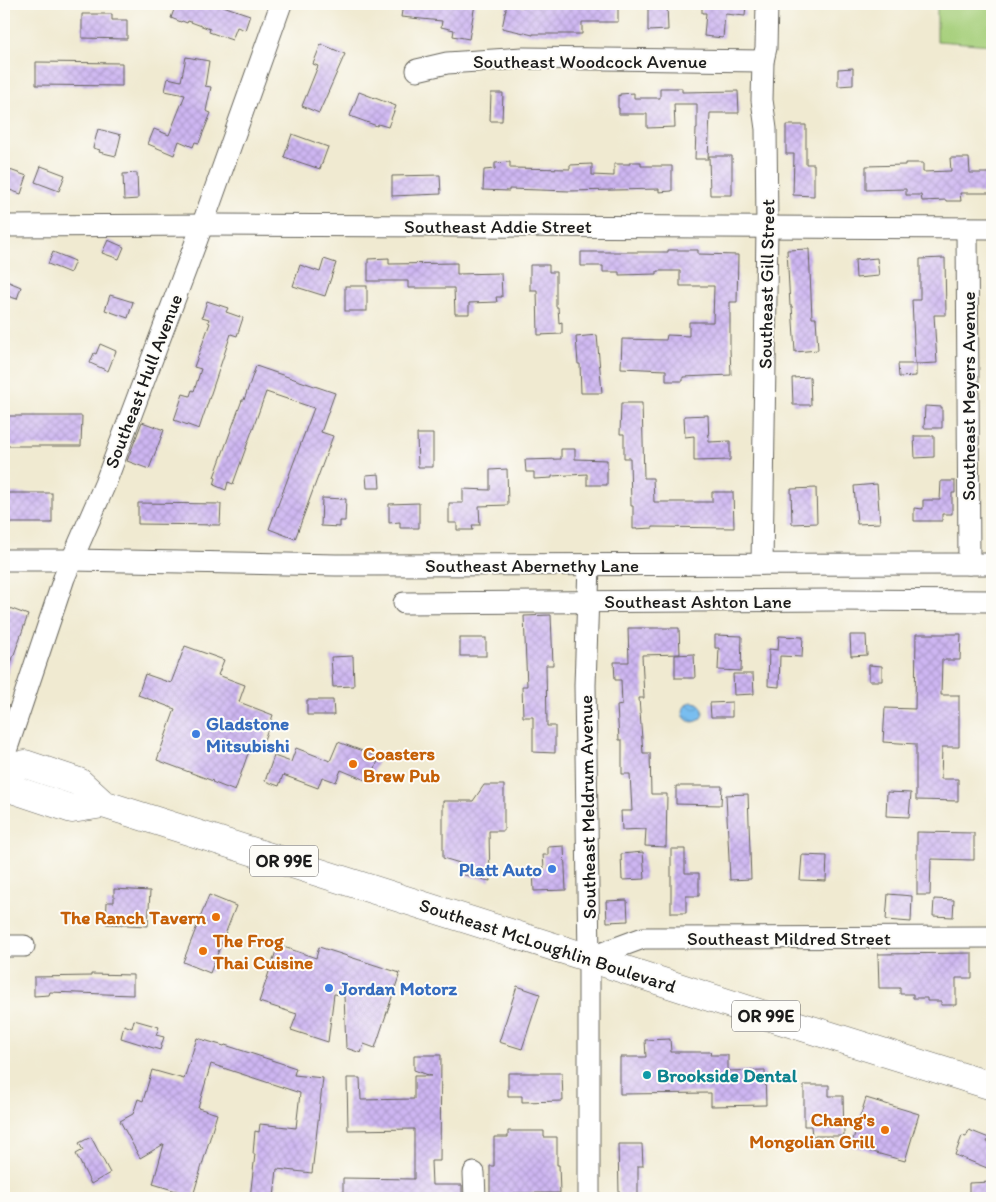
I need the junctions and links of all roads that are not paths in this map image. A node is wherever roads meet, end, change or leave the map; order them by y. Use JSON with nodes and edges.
{"nodes":[{"id":1,"x":281,"y":4,"type":"edge"},
{"id":2,"x":767,"y":4,"type":"edge"},
{"id":3,"x":764,"y":60,"type":"junction"},
{"id":4,"x":417,"y":70,"type":"dead end"},
{"id":5,"x":4,"y":226,"type":"edge"},
{"id":6,"x":202,"y":226,"type":"junction"},
{"id":7,"x":767,"y":227,"type":"junction"},
{"id":8,"x":967,"y":228,"type":"junction"},
{"id":9,"x":992,"y":228,"type":"edge"},
{"id":10,"x":4,"y":560,"type":"edge"},
{"id":11,"x":72,"y":560,"type":"junction"},
{"id":12,"x":762,"y":564,"type":"junction"},
{"id":13,"x":969,"y":564,"type":"junction"},
{"id":14,"x":992,"y":564,"type":"edge"},
{"id":15,"x":589,"y":565,"type":"junction"},
{"id":16,"x":992,"y":601,"type":"edge"},
{"id":17,"x":588,"y":602,"type":"junction"},
{"id":18,"x":404,"y":603,"type":"dead end"},
{"id":19,"x":4,"y":757,"type":"edge"},
{"id":20,"x":4,"y":770,"type":"edge"},
{"id":21,"x":4,"y":776,"type":"edge"},
{"id":22,"x":103,"y":804,"type":"junction"},
{"id":23,"x":992,"y":938,"type":"edge"},
{"id":24,"x":588,"y":958,"type":"junction"},
{"id":25,"x":992,"y":1086,"type":"edge"},
{"id":26,"x":474,"y":1173,"type":"dead end"},
{"id":27,"x":475,"y":1198,"type":"edge"},
{"id":28,"x":590,"y":1198,"type":"edge"}],
"edges":[{"from":1,"to":6,"type":"street","name":"Southeast Hull Avenue"},
{"from":2,"to":3,"type":"street","name":"Southeast Gill Street"},
{"from":3,"to":4,"type":"street","name":"Southeast Woodcock Avenue"},
{"from":3,"to":7,"type":"street","name":"Southeast Gill Street"},
{"from":5,"to":6,"type":"street","name":"Southeast Addie Street"},
{"from":6,"to":7,"type":"street","name":"Southeast Addie Street"},
{"from":6,"to":11,"type":"street","name":"Southeast Hull Avenue"},
{"from":7,"to":8,"type":"street","name":"Southeast Addie Street"},
{"from":7,"to":12,"type":"street","name":"Southeast Gill Street"},
{"from":8,"to":9,"type":"street","name":"Southeast Addie Street"},
{"from":8,"to":13,"type":"street","name":"Southeast Meyers Avenue"},
{"from":10,"to":11,"type":"street","name":"Southeast Abernethy Lane"},
{"from":11,"to":15,"type":"street","name":"Southeast Abernethy Lane"},
{"from":11,"to":19,"type":"street","name":"Southeast Hull Avenue"},
{"from":12,"to":13,"type":"street","name":"Southeast Abernethy Lane"},
{"from":12,"to":15,"type":"street","name":"Southeast Abernethy Lane"},
{"from":13,"to":14,"type":"street","name":"Southeast Abernethy Lane"},
{"from":15,"to":17,"type":"street","name":"Southeast Meldrum Avenue"},
{"from":16,"to":17,"type":"street","name":"Southeast Ashton Lane"},
{"from":17,"to":18,"type":"street","name":"Southeast Ashton Lane"},
{"from":17,"to":24,"type":"street","name":"Southeast Meldrum Avenue"},
{"from":20,"to":22,"type":"main road","name":"Southeast McLoughlin Boulevard","number":"OR 99E"},
{"from":21,"to":22,"type":"main road","name":"Southeast McLoughlin Boulevard","number":"OR 99E"},
{"from":22,"to":24,"type":"main road","name":"Southeast McLoughlin Boulevard","number":"OR 99E"},
{"from":23,"to":24,"type":"street","name":"Southeast Mildred Street"},
{"from":24,"to":25,"type":"main road","name":"Southeast McLoughlin Boulevard","number":"OR 99E"},
{"from":24,"to":28,"type":"street","name":"Southeast Meldrum Avenue"},
{"from":26,"to":27,"type":"street"}]}
